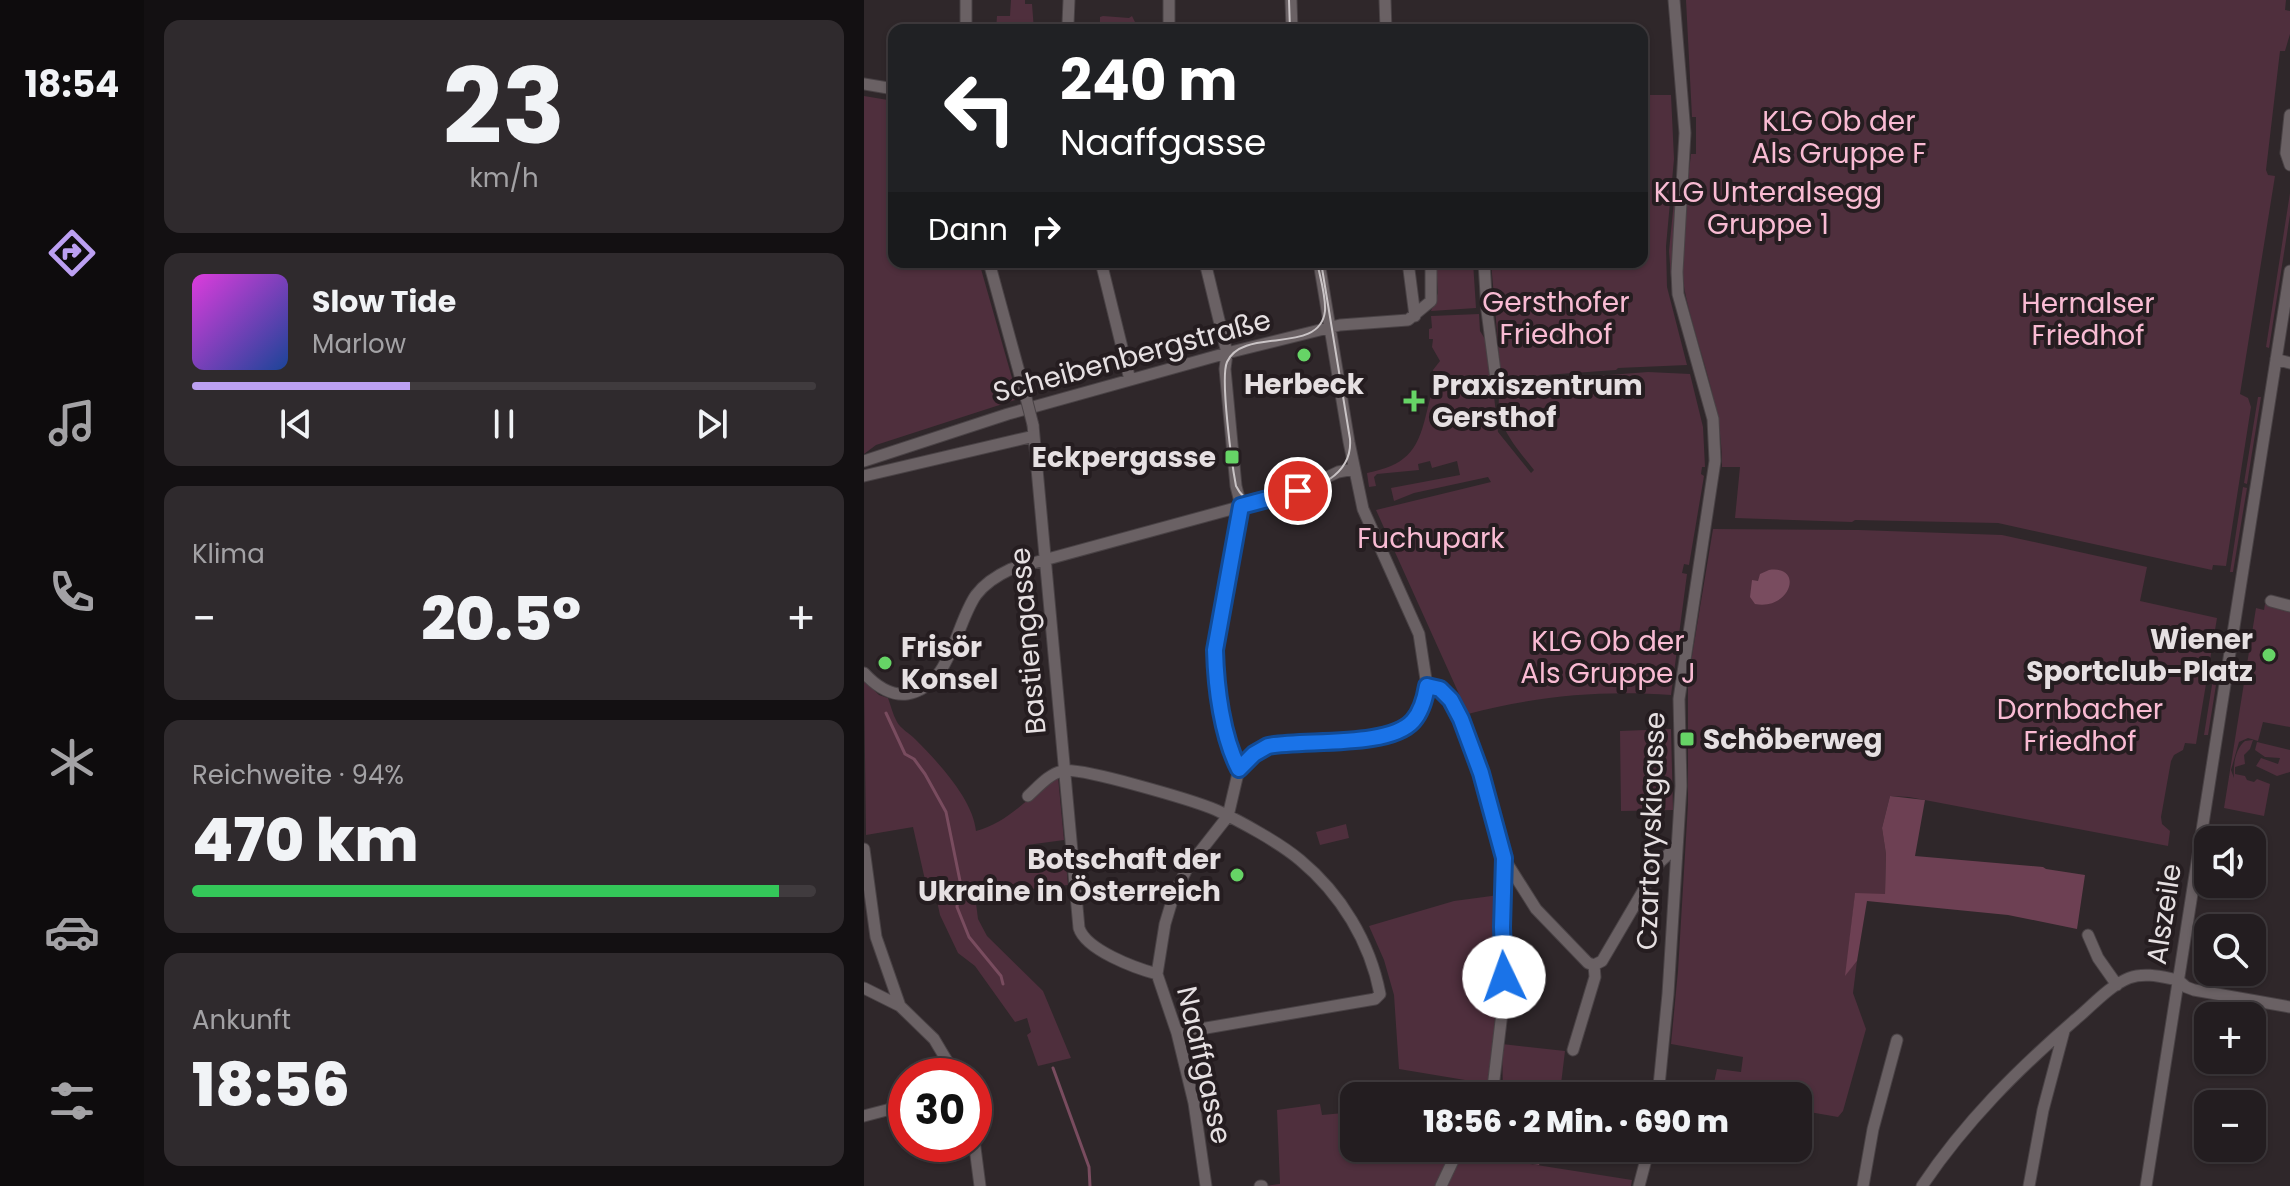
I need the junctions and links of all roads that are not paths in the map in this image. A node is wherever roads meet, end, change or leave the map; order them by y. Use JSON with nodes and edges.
{"nodes":[{"id":1,"x":966,"y":0,"type":"edge"},
{"id":2,"x":1069,"y":0,"type":"edge"},
{"id":3,"x":1169,"y":0,"type":"edge"},
{"id":4,"x":1291,"y":0,"type":"edge"},
{"id":5,"x":1385,"y":0,"type":"edge"},
{"id":6,"x":1674,"y":0,"type":"edge"},
{"id":7,"x":966,"y":24,"type":"edge"},
{"id":8,"x":1068,"y":24,"type":"dead end"},
{"id":9,"x":1169,"y":24,"type":"edge"},
{"id":10,"x":1292,"y":24,"type":"edge"},
{"id":11,"x":1386,"y":24,"type":"edge"},
{"id":12,"x":864,"y":84,"type":"edge"},
{"id":13,"x":888,"y":88,"type":"edge"},
{"id":14,"x":2290,"y":115,"type":"edge"},
{"id":15,"x":2290,"y":165,"type":"edge"},
{"id":16,"x":991,"y":268,"type":"edge"},
{"id":17,"x":1102,"y":268,"type":"edge"},
{"id":18,"x":1206,"y":268,"type":"edge"},
{"id":19,"x":1320,"y":268,"type":"edge"},
{"id":20,"x":1409,"y":268,"type":"edge"},
{"id":21,"x":1431,"y":268,"type":"edge"},
{"id":22,"x":1484,"y":268,"type":"edge"},
{"id":23,"x":2290,"y":271,"type":"edge"},
{"id":24,"x":1415,"y":316,"type":"junction"},
{"id":25,"x":1329,"y":327,"type":"junction"},
{"id":26,"x":1227,"y":353,"type":"junction"},
{"id":27,"x":2276,"y":359,"type":"junction"},
{"id":28,"x":2290,"y":363,"type":"edge"},
{"id":29,"x":1496,"y":379,"type":"dead end"},
{"id":30,"x":1130,"y":380,"type":"junction"},
{"id":31,"x":1034,"y":430,"type":"junction"},
{"id":32,"x":864,"y":461,"type":"edge"},
{"id":33,"x":1354,"y":469,"type":"junction"},
{"id":34,"x":864,"y":476,"type":"edge"},
{"id":35,"x":1241,"y":506,"type":"junction"},
{"id":36,"x":1045,"y":559,"type":"junction"},
{"id":37,"x":2271,"y":601,"type":"dead end"},
{"id":38,"x":2290,"y":606,"type":"edge"},
{"id":39,"x":864,"y":673,"type":"edge"},
{"id":40,"x":1427,"y":686,"type":"junction"},
{"id":41,"x":1239,"y":769,"type":"junction"},
{"id":42,"x":1063,"y":770,"type":"junction"},
{"id":43,"x":1028,"y":796,"type":"dead end"},
{"id":44,"x":1228,"y":816,"type":"junction"},
{"id":45,"x":1677,"y":846,"type":"junction"},
{"id":46,"x":864,"y":849,"type":"edge"},
{"id":47,"x":1504,"y":858,"type":"junction"},
{"id":48,"x":2088,"y":935,"type":"dead end"},
{"id":49,"x":1594,"y":965,"type":"junction"},
{"id":50,"x":1157,"y":974,"type":"junction"},
{"id":51,"x":2178,"y":980,"type":"junction"},
{"id":52,"x":2117,"y":985,"type":"junction"},
{"id":53,"x":864,"y":988,"type":"edge"},
{"id":54,"x":900,"y":1006,"type":"junction"},
{"id":55,"x":2290,"y":1007,"type":"edge"},
{"id":56,"x":2065,"y":1029,"type":"junction"},
{"id":57,"x":1177,"y":1033,"type":"junction"},
{"id":58,"x":1897,"y":1040,"type":"dead end"},
{"id":59,"x":1573,"y":1050,"type":"dead end"},
{"id":60,"x":945,"y":1058,"type":"edge"},
{"id":61,"x":1494,"y":1082,"type":"edge"},
{"id":62,"x":1659,"y":1082,"type":"edge"},
{"id":63,"x":888,"y":1110,"type":"edge"},
{"id":64,"x":864,"y":1116,"type":"edge"},
{"id":65,"x":977,"y":1162,"type":"edge"},
{"id":66,"x":1452,"y":1162,"type":"edge"},
{"id":67,"x":1645,"y":1162,"type":"edge"},
{"id":68,"x":980,"y":1186,"type":"edge"},
{"id":69,"x":1206,"y":1186,"type":"edge"},
{"id":70,"x":1441,"y":1186,"type":"edge"},
{"id":71,"x":1639,"y":1186,"type":"edge"},
{"id":72,"x":1863,"y":1186,"type":"edge"},
{"id":73,"x":1922,"y":1186,"type":"edge"},
{"id":74,"x":2029,"y":1186,"type":"edge"},
{"id":75,"x":2146,"y":1186,"type":"edge"}],
"edges":[{"from":1,"to":7,"type":"street"},
{"from":2,"to":8,"type":"street"},
{"from":3,"to":9,"type":"street"},
{"from":4,"to":10,"type":"street"},
{"from":5,"to":11,"type":"street"},
{"from":6,"to":45,"type":"street","name":"Czartoryskigasse"},
{"from":12,"to":13,"type":"street"},
{"from":14,"to":15,"type":"street"},
{"from":16,"to":31,"type":"street","name":"Bastiengasse","bridge":true},
{"from":17,"to":30,"type":"street"},
{"from":18,"to":26,"type":"street"},
{"from":19,"to":25,"type":"street"},
{"from":20,"to":24,"type":"street"},
{"from":21,"to":24,"type":"street"},
{"from":22,"to":29,"type":"street"},
{"from":23,"to":27,"type":"street","name":"Alszeile"},
{"from":24,"to":25,"type":"street","name":"Scheibenbergstraße"},
{"from":25,"to":26,"type":"street","name":"Scheibenbergstraße"},
{"from":25,"to":33,"type":"street"},
{"from":26,"to":30,"type":"street","name":"Scheibenbergstraße"},
{"from":26,"to":35,"type":"street"},
{"from":27,"to":28,"type":"street"},
{"from":27,"to":51,"type":"street","name":"Alszeile"},
{"from":30,"to":32,"type":"street","name":"Scheibenbergstraße"},
{"from":31,"to":34,"type":"street","name":"Scheibenbergstraße"},
{"from":31,"to":36,"type":"street","name":"Bastiengasse"},
{"from":33,"to":35,"type":"street"},
{"from":33,"to":40,"type":"street"},
{"from":35,"to":36,"type":"street"},
{"from":35,"to":41,"type":"street"},
{"from":36,"to":39,"type":"street"},
{"from":36,"to":42,"type":"street","name":"Bastiengasse"},
{"from":37,"to":38,"type":"street"},
{"from":40,"to":41,"type":"street"},
{"from":40,"to":47,"type":"street"},
{"from":41,"to":44,"type":"street","name":"Naaffgasse"},
{"from":42,"to":43,"type":"street"},
{"from":42,"to":44,"type":"street"},
{"from":42,"to":50,"type":"street","name":"Bastiengasse"},
{"from":44,"to":50,"type":"street","name":"Naaffgasse"},
{"from":44,"to":57,"type":"street"},
{"from":45,"to":49,"type":"street"},
{"from":45,"to":62,"type":"street","name":"Czartoryskigasse"},
{"from":46,"to":54,"type":"street"},
{"from":47,"to":49,"type":"street"},
{"from":47,"to":61,"type":"street"},
{"from":48,"to":52,"type":"street"},
{"from":49,"to":59,"type":"street"},
{"from":50,"to":57,"type":"street","name":"Naaffgasse"},
{"from":51,"to":52,"type":"street"},
{"from":51,"to":55,"type":"street"},
{"from":51,"to":75,"type":"street","name":"Alszeile"},
{"from":52,"to":56,"type":"street"},
{"from":53,"to":54,"type":"street"},
{"from":54,"to":60,"type":"street"},
{"from":56,"to":73,"type":"street"},
{"from":56,"to":74,"type":"street"},
{"from":57,"to":69,"type":"street","name":"Naaffgasse"},
{"from":58,"to":72,"type":"street"},
{"from":63,"to":64,"type":"street"},
{"from":65,"to":68,"type":"street"},
{"from":66,"to":70,"type":"street"},
{"from":67,"to":71,"type":"street"}]}
